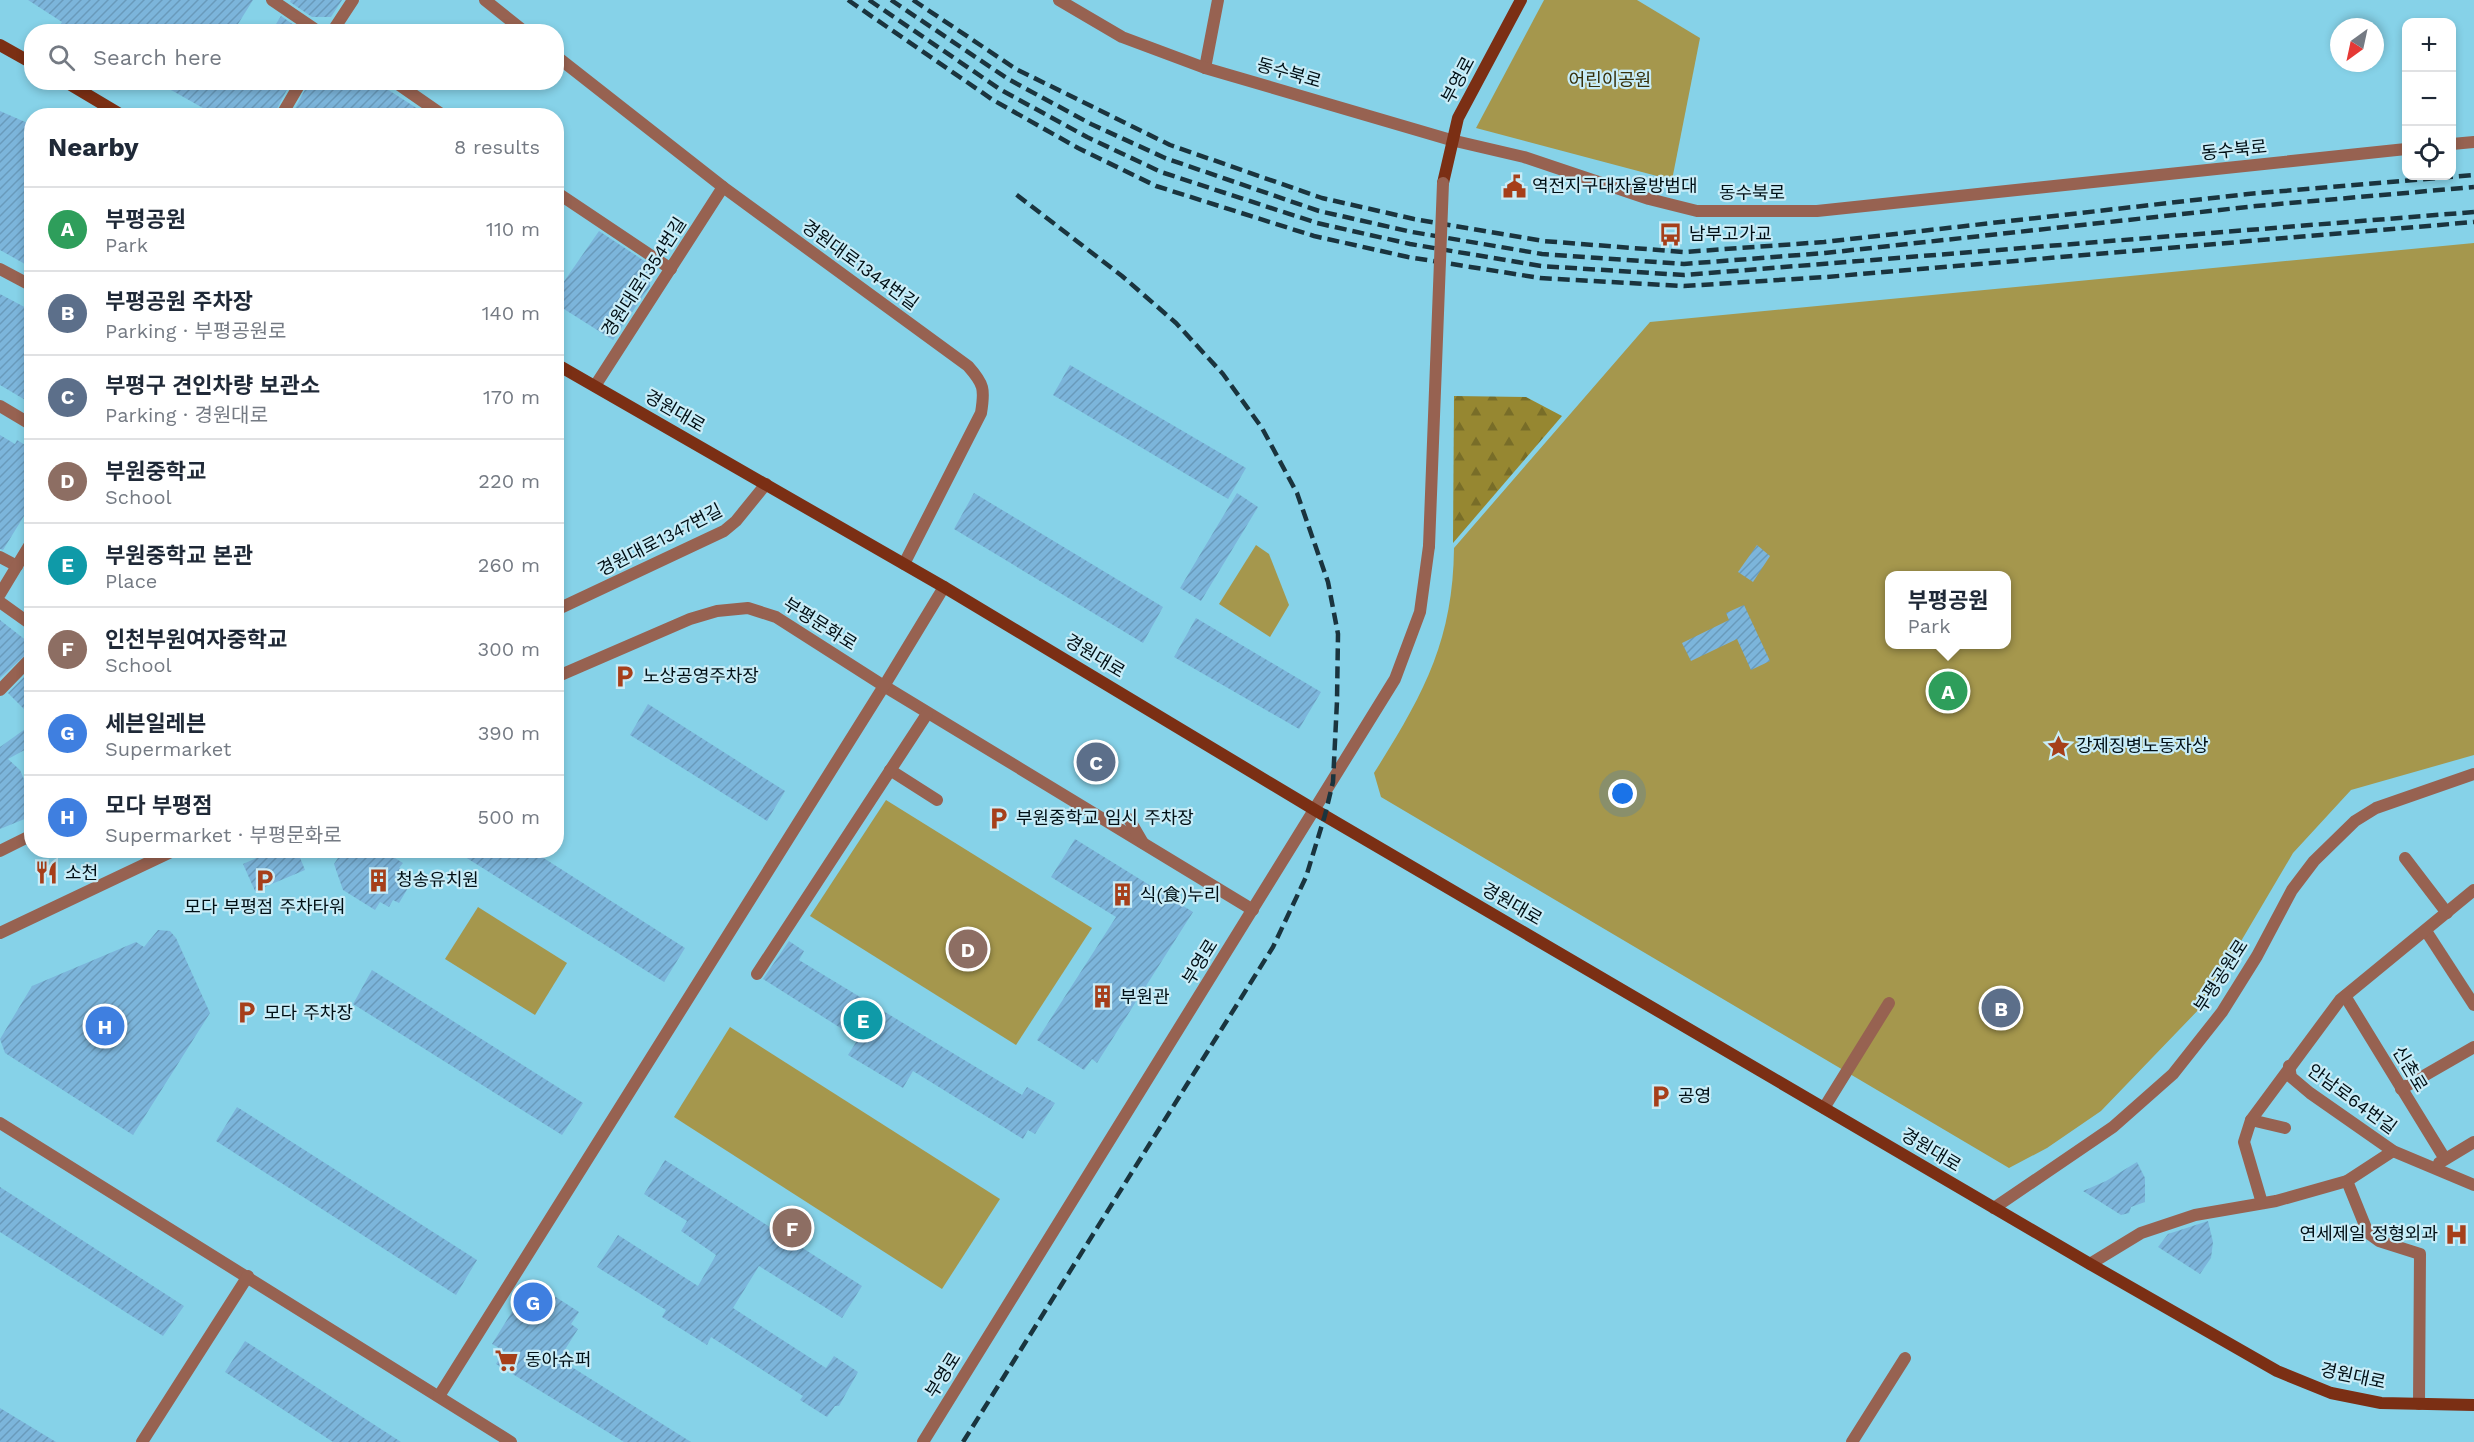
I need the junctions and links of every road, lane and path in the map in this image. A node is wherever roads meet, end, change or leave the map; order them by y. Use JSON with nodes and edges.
{"nodes":[{"id":1,"x":272,"y":0,"type":"edge"},
{"id":2,"x":353,"y":0,"type":"edge"},
{"id":3,"x":484,"y":0,"type":"edge"},
{"id":4,"x":1059,"y":0,"type":"edge"},
{"id":5,"x":1218,"y":0,"type":"edge"},
{"id":6,"x":1521,"y":0,"type":"edge"},
{"id":7,"x":307,"y":24,"type":"edge"},
{"id":8,"x":337,"y":24,"type":"edge"},
{"id":9,"x":515,"y":24,"type":"edge"},
{"id":10,"x":0,"y":45,"type":"edge"},
{"id":11,"x":24,"y":58,"type":"edge"},
{"id":12,"x":564,"y":62,"type":"edge"},
{"id":13,"x":1204,"y":68,"type":"junction"},
{"id":14,"x":79,"y":90,"type":"edge"},
{"id":15,"x":296,"y":90,"type":"edge"},
{"id":16,"x":406,"y":90,"type":"edge"},
{"id":17,"x":110,"y":108,"type":"edge"},
{"id":18,"x":286,"y":108,"type":"edge"},
{"id":19,"x":432,"y":108,"type":"edge"},
{"id":20,"x":1451,"y":140,"type":"junction"},
{"id":21,"x":2474,"y":142,"type":"edge"},
{"id":22,"x":2456,"y":144,"type":"edge"},
{"id":23,"x":2402,"y":149,"type":"edge"},
{"id":24,"x":1443,"y":183,"type":"joint"},
{"id":25,"x":723,"y":187,"type":"junction"},
{"id":26,"x":564,"y":197,"type":"edge"},
{"id":27,"x":671,"y":269,"type":"junction"},
{"id":28,"x":4,"y":271,"type":"edge"},
{"id":29,"x":24,"y":282,"type":"edge"},
{"id":30,"x":564,"y":368,"type":"edge"},
{"id":31,"x":596,"y":386,"type":"junction"},
{"id":32,"x":0,"y":406,"type":"edge"},
{"id":33,"x":24,"y":420,"type":"edge"},
{"id":34,"x":766,"y":484,"type":"junction"},
{"id":35,"x":24,"y":554,"type":"edge"},
{"id":36,"x":0,"y":557,"type":"edge"},
{"id":37,"x":904,"y":564,"type":"junction"},
{"id":38,"x":17,"y":566,"type":"junction"},
{"id":39,"x":944,"y":587,"type":"junction"},
{"id":40,"x":0,"y":594,"type":"edge"},
{"id":41,"x":0,"y":602,"type":"edge"},
{"id":42,"x":564,"y":606,"type":"edge"},
{"id":43,"x":24,"y":619,"type":"edge"},
{"id":44,"x":24,"y":665,"type":"edge"},
{"id":45,"x":564,"y":674,"type":"edge"},
{"id":46,"x":884,"y":686,"type":"junction"},
{"id":47,"x":0,"y":690,"type":"edge"},
{"id":48,"x":927,"y":714,"type":"junction"},
{"id":49,"x":890,"y":770,"type":"junction"},
{"id":50,"x":2474,"y":774,"type":"edge"},
{"id":51,"x":937,"y":800,"type":"dead end"},
{"id":52,"x":1315,"y":810,"type":"junction"},
{"id":53,"x":1129,"y":819,"type":"dead end"},
{"id":54,"x":24,"y":839,"type":"edge"},
{"id":55,"x":1143,"y":844,"type":"junction"},
{"id":56,"x":0,"y":851,"type":"edge"},
{"id":57,"x":158,"y":858,"type":"edge"},
{"id":58,"x":2405,"y":858,"type":"dead end"},
{"id":59,"x":2474,"y":890,"type":"edge"},
{"id":60,"x":1253,"y":910,"type":"junction"},
{"id":61,"x":2447,"y":913,"type":"junction"},
{"id":62,"x":2426,"y":931,"type":"junction"},
{"id":63,"x":0,"y":933,"type":"edge"},
{"id":64,"x":758,"y":974,"type":"dead end"},
{"id":65,"x":2345,"y":996,"type":"junction"},
{"id":66,"x":1889,"y":1003,"type":"dead end"},
{"id":67,"x":2474,"y":1005,"type":"edge"},
{"id":68,"x":2474,"y":1047,"type":"edge"},
{"id":69,"x":2289,"y":1066,"type":"junction"},
{"id":70,"x":2401,"y":1089,"type":"junction"},
{"id":71,"x":1824,"y":1108,"type":"junction"},
{"id":72,"x":2251,"y":1120,"type":"junction"},
{"id":73,"x":0,"y":1123,"type":"edge"},
{"id":74,"x":2285,"y":1128,"type":"dead end"},
{"id":75,"x":2474,"y":1142,"type":"edge"},
{"id":76,"x":2393,"y":1151,"type":"junction"},
{"id":77,"x":2445,"y":1160,"type":"junction"},
{"id":78,"x":2433,"y":1167,"type":"junction"},
{"id":79,"x":2347,"y":1181,"type":"junction"},
{"id":80,"x":2474,"y":1185,"type":"edge"},
{"id":81,"x":2262,"y":1203,"type":"junction"},
{"id":82,"x":1994,"y":1208,"type":"junction"},
{"id":83,"x":2090,"y":1264,"type":"junction"},
{"id":84,"x":248,"y":1276,"type":"junction"},
{"id":85,"x":1905,"y":1358,"type":"dead end"},
{"id":86,"x":440,"y":1396,"type":"junction"},
{"id":87,"x":2419,"y":1404,"type":"junction"},
{"id":88,"x":2474,"y":1405,"type":"edge"},
{"id":89,"x":142,"y":1442,"type":"edge"},
{"id":90,"x":511,"y":1442,"type":"edge"},
{"id":91,"x":923,"y":1442,"type":"edge"},
{"id":92,"x":1852,"y":1442,"type":"edge"}],
"edges":[{"from":1,"to":7,"type":"street"},
{"from":2,"to":8,"type":"street"},
{"from":3,"to":9,"type":"street"},
{"from":4,"to":13,"type":"street","name":"동수북로"},
{"from":5,"to":13,"type":"street"},
{"from":6,"to":20,"type":"main road","name":"부영로"},
{"from":10,"to":11,"type":"main road"},
{"from":12,"to":25,"type":"street","name":"경원대로1344번길"},
{"from":13,"to":20,"type":"street","name":"동수북로"},
{"from":14,"to":17,"type":"main road"},
{"from":15,"to":18,"type":"street"},
{"from":16,"to":19,"type":"street"},
{"from":20,"to":23,"type":"street","name":"동수북로"},
{"from":20,"to":24,"type":"main road","name":"부영로"},
{"from":21,"to":22,"type":"street"},
{"from":24,"to":52,"type":"street","name":"부영로","bridge":true},
{"from":25,"to":27,"type":"street","name":"경원대로1354번길"},
{"from":25,"to":37,"type":"street","name":"경원대로1344번길"},
{"from":26,"to":27,"type":"street"},
{"from":27,"to":31,"type":"street","name":"경원대로1354번길"},
{"from":28,"to":29,"type":"street"},
{"from":30,"to":31,"type":"main road","name":"경원대로"},
{"from":31,"to":34,"type":"main road","name":"경원대로"},
{"from":32,"to":33,"type":"street"},
{"from":34,"to":37,"type":"main road","name":"경원대로"},
{"from":34,"to":42,"type":"street","name":"경원대로1347번길"},
{"from":35,"to":38,"type":"street"},
{"from":36,"to":38,"type":"street"},
{"from":37,"to":39,"type":"main road","name":"경원대로"},
{"from":38,"to":40,"type":"street"},
{"from":39,"to":46,"type":"street"},
{"from":39,"to":52,"type":"main road","name":"경원대로"},
{"from":41,"to":43,"type":"street"},
{"from":44,"to":47,"type":"street"},
{"from":45,"to":46,"type":"street","name":"부평문화로"},
{"from":46,"to":48,"type":"street","name":"부평문화로"},
{"from":46,"to":86,"type":"street"},
{"from":48,"to":49,"type":"street"},
{"from":48,"to":55,"type":"street","name":"부평문화로"},
{"from":49,"to":51,"type":"street"},
{"from":49,"to":64,"type":"street"},
{"from":50,"to":82,"type":"street","name":"부평공원로"},
{"from":52,"to":60,"type":"street","name":"부영로"},
{"from":52,"to":71,"type":"main road","name":"경원대로"},
{"from":53,"to":55,"type":"street"},
{"from":54,"to":56,"type":"street"},
{"from":55,"to":60,"type":"street","name":"부평문화로"},
{"from":57,"to":63,"type":"street"},
{"from":58,"to":61,"type":"street"},
{"from":59,"to":61,"type":"street","name":"안남로64번길"},
{"from":60,"to":91,"type":"street","name":"부영로"},
{"from":61,"to":62,"type":"street","name":"안남로64번길"},
{"from":62,"to":65,"type":"street","name":"안남로64번길"},
{"from":62,"to":67,"type":"street"},
{"from":65,"to":69,"type":"street","name":"안남로64번길"},
{"from":65,"to":70,"type":"street","name":"신촌로"},
{"from":66,"to":71,"type":"street"},
{"from":68,"to":70,"type":"street"},
{"from":69,"to":72,"type":"street"},
{"from":69,"to":76,"type":"street","name":"안남로64번길"},
{"from":70,"to":77,"type":"street","name":"신촌로"},
{"from":71,"to":82,"type":"main road","name":"경원대로"},
{"from":72,"to":74,"type":"street"},
{"from":72,"to":81,"type":"street"},
{"from":73,"to":84,"type":"street"},
{"from":75,"to":77,"type":"street"},
{"from":76,"to":78,"type":"street","name":"안남로64번길"},
{"from":76,"to":79,"type":"street"},
{"from":77,"to":78,"type":"street"},
{"from":78,"to":80,"type":"street","name":"안남로64번길"},
{"from":79,"to":81,"type":"street"},
{"from":79,"to":87,"type":"street"},
{"from":81,"to":83,"type":"street"},
{"from":82,"to":83,"type":"main road","name":"경원대로"},
{"from":83,"to":87,"type":"main road","name":"경원대로"},
{"from":84,"to":86,"type":"street"},
{"from":84,"to":89,"type":"street"},
{"from":85,"to":92,"type":"street"},
{"from":86,"to":90,"type":"street"},
{"from":87,"to":88,"type":"main road","name":"경원대로"}]}
